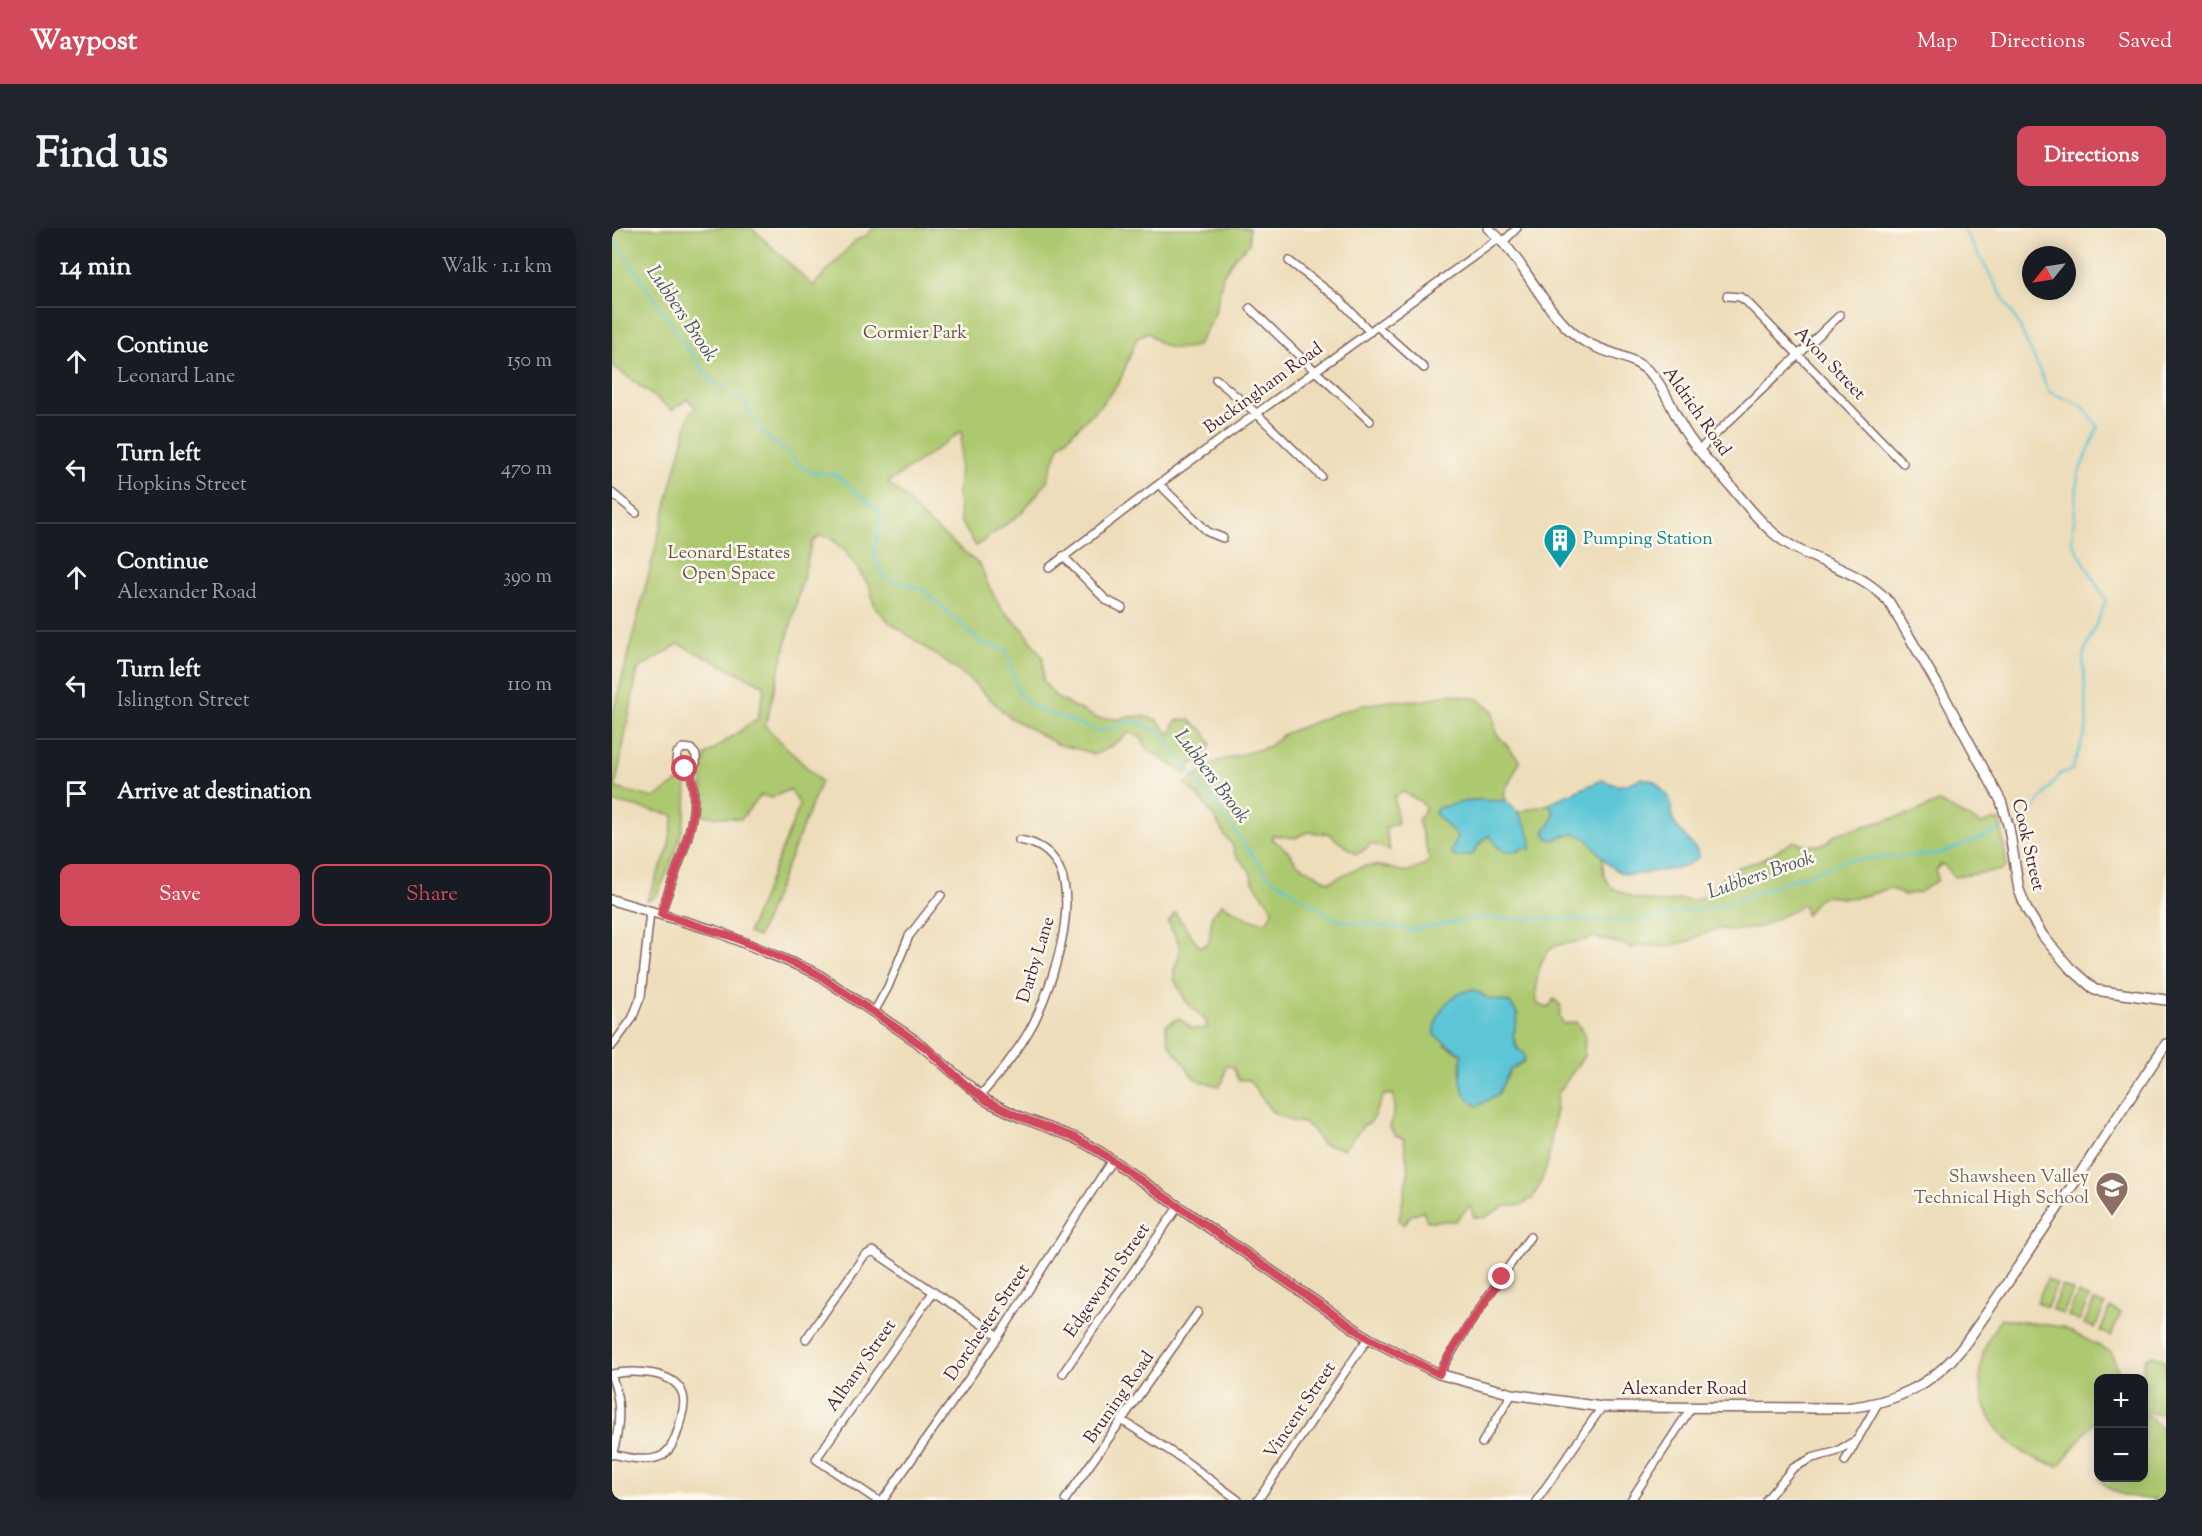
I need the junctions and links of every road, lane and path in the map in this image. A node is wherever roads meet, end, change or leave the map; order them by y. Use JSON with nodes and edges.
{"nodes":[{"id":1,"x":1488,"y":228,"type":"edge"},
{"id":2,"x":1517,"y":228,"type":"edge"},
{"id":3,"x":1501,"y":240,"type":"junction"},
{"id":4,"x":1289,"y":261,"type":"dead end"},
{"id":5,"x":1727,"y":296,"type":"dead end"},
{"id":6,"x":1250,"y":308,"type":"dead end"},
{"id":7,"x":1840,"y":315,"type":"dead end"},
{"id":8,"x":1377,"y":326,"type":"junction"},
{"id":9,"x":1370,"y":332,"type":"junction"},
{"id":10,"x":1800,"y":354,"type":"junction"},
{"id":11,"x":1424,"y":368,"type":"dead end"},
{"id":12,"x":1315,"y":371,"type":"junction"},
{"id":13,"x":1216,"y":379,"type":"dead end"},
{"id":14,"x":1256,"y":413,"type":"junction"},
{"id":15,"x":1370,"y":421,"type":"dead end"},
{"id":16,"x":1699,"y":450,"type":"junction"},
{"id":17,"x":1903,"y":463,"type":"dead end"},
{"id":18,"x":1321,"y":476,"type":"dead end"},
{"id":19,"x":1159,"y":484,"type":"junction"},
{"id":20,"x":612,"y":493,"type":"edge"},
{"id":21,"x":636,"y":513,"type":"dead end"},
{"id":22,"x":1223,"y":538,"type":"dead end"},
{"id":23,"x":1063,"y":556,"type":"junction"},
{"id":24,"x":1049,"y":568,"type":"dead end"},
{"id":25,"x":1889,"y":602,"type":"joint"},
{"id":26,"x":1122,"y":608,"type":"dead end"},
{"id":27,"x":689,"y":768,"type":"dead end"},
{"id":28,"x":1019,"y":840,"type":"dead end"},
{"id":29,"x":941,"y":895,"type":"dead end"},
{"id":30,"x":612,"y":900,"type":"edge"},
{"id":31,"x":650,"y":912,"type":"junction"},
{"id":32,"x":661,"y":914,"type":"junction"},
{"id":33,"x":2166,"y":1000,"type":"edge"},
{"id":34,"x":874,"y":1012,"type":"junction"},
{"id":35,"x":2166,"y":1044,"type":"edge"},
{"id":36,"x":612,"y":1046,"type":"edge"},
{"id":37,"x":980,"y":1096,"type":"junction"},
{"id":38,"x":1112,"y":1160,"type":"junction"},
{"id":39,"x":1178,"y":1207,"type":"junction"},
{"id":40,"x":1530,"y":1237,"type":"dead end"},
{"id":41,"x":933,"y":1291,"type":"junction"},
{"id":42,"x":1198,"y":1312,"type":"dead end"},
{"id":43,"x":999,"y":1336,"type":"junction"},
{"id":44,"x":1368,"y":1338,"type":"junction"},
{"id":45,"x":806,"y":1339,"type":"dead end"},
{"id":46,"x":1063,"y":1373,"type":"dead end"},
{"id":47,"x":1439,"y":1374,"type":"junction"},
{"id":48,"x":612,"y":1376,"type":"edge"},
{"id":49,"x":1512,"y":1394,"type":"junction"},
{"id":50,"x":1878,"y":1403,"type":"junction"},
{"id":51,"x":1602,"y":1407,"type":"junction"},
{"id":52,"x":1691,"y":1408,"type":"junction"},
{"id":53,"x":1123,"y":1421,"type":"junction"},
{"id":54,"x":1858,"y":1439,"type":"junction"},
{"id":55,"x":1482,"y":1443,"type":"dead end"},
{"id":56,"x":612,"y":1455,"type":"edge"},
{"id":57,"x":1845,"y":1461,"type":"dead end"},
{"id":58,"x":877,"y":1500,"type":"edge"},
{"id":59,"x":883,"y":1500,"type":"edge"},
{"id":60,"x":1065,"y":1500,"type":"edge"},
{"id":61,"x":1238,"y":1500,"type":"edge"},
{"id":62,"x":1258,"y":1500,"type":"edge"},
{"id":63,"x":1537,"y":1500,"type":"edge"},
{"id":64,"x":1631,"y":1500,"type":"edge"},
{"id":65,"x":1766,"y":1500,"type":"edge"}],
"edges":[{"from":1,"to":3,"type":"street","name":"Aldrich Road"},
{"from":2,"to":3,"type":"street","name":"Buckingham Road"},
{"from":3,"to":8,"type":"street","name":"Buckingham Road"},
{"from":3,"to":16,"type":"street","name":"Aldrich Road"},
{"from":4,"to":9,"type":"street"},
{"from":5,"to":10,"type":"street","name":"Avon Street"},
{"from":6,"to":12,"type":"street"},
{"from":7,"to":10,"type":"street"},
{"from":8,"to":9,"type":"street","name":"Buckingham Road"},
{"from":8,"to":11,"type":"street"},
{"from":9,"to":12,"type":"street","name":"Buckingham Road"},
{"from":10,"to":16,"type":"street"},
{"from":10,"to":17,"type":"street","name":"Avon Street"},
{"from":12,"to":14,"type":"street","name":"Buckingham Road"},
{"from":12,"to":15,"type":"street"},
{"from":13,"to":14,"type":"street"},
{"from":14,"to":18,"type":"street"},
{"from":14,"to":19,"type":"street","name":"Buckingham Road"},
{"from":16,"to":25,"type":"street","name":"Aldrich Road"},
{"from":19,"to":22,"type":"street"},
{"from":19,"to":23,"type":"street","name":"Buckingham Road"},
{"from":20,"to":21,"type":"street"},
{"from":23,"to":24,"type":"street","name":"Buckingham Road"},
{"from":23,"to":26,"type":"street"},
{"from":25,"to":33,"type":"street","name":"Cook Street"},
{"from":27,"to":32,"type":"street"},
{"from":28,"to":37,"type":"street","name":"Darby Lane"},
{"from":29,"to":34,"type":"street"},
{"from":30,"to":31,"type":"street","name":"Alexander Road"},
{"from":31,"to":32,"type":"street","name":"Alexander Road"},
{"from":31,"to":36,"type":"street"},
{"from":32,"to":34,"type":"street","name":"Alexander Road"},
{"from":34,"to":37,"type":"street","name":"Alexander Road"},
{"from":35,"to":50,"type":"street","name":"Alexander Road"},
{"from":37,"to":38,"type":"street","name":"Alexander Road"},
{"from":38,"to":39,"type":"street","name":"Alexander Road"},
{"from":38,"to":43,"type":"street","name":"Dorchester Street"},
{"from":39,"to":44,"type":"street","name":"Alexander Road"},
{"from":39,"to":46,"type":"street","name":"Edgeworth Street"},
{"from":40,"to":47,"type":"street"},
{"from":41,"to":43,"type":"street"},
{"from":41,"to":45,"type":"street"},
{"from":41,"to":58,"type":"street","name":"Albany Street"},
{"from":42,"to":53,"type":"street","name":"Bruning Road"},
{"from":43,"to":59,"type":"street","name":"Dorchester Street"},
{"from":44,"to":47,"type":"street","name":"Alexander Road"},
{"from":44,"to":62,"type":"street","name":"Vincent Street"},
{"from":47,"to":49,"type":"street","name":"Alexander Road"},
{"from":48,"to":56,"type":"street"},
{"from":48,"to":56,"type":"street"},
{"from":49,"to":51,"type":"street","name":"Alexander Road"},
{"from":49,"to":55,"type":"street"},
{"from":50,"to":52,"type":"street","name":"Alexander Road"},
{"from":50,"to":54,"type":"street"},
{"from":51,"to":52,"type":"street","name":"Alexander Road"},
{"from":51,"to":63,"type":"street"},
{"from":52,"to":64,"type":"street"},
{"from":53,"to":60,"type":"street","name":"Bruning Road"},
{"from":53,"to":61,"type":"street"},
{"from":54,"to":57,"type":"street"},
{"from":54,"to":65,"type":"street"}]}
